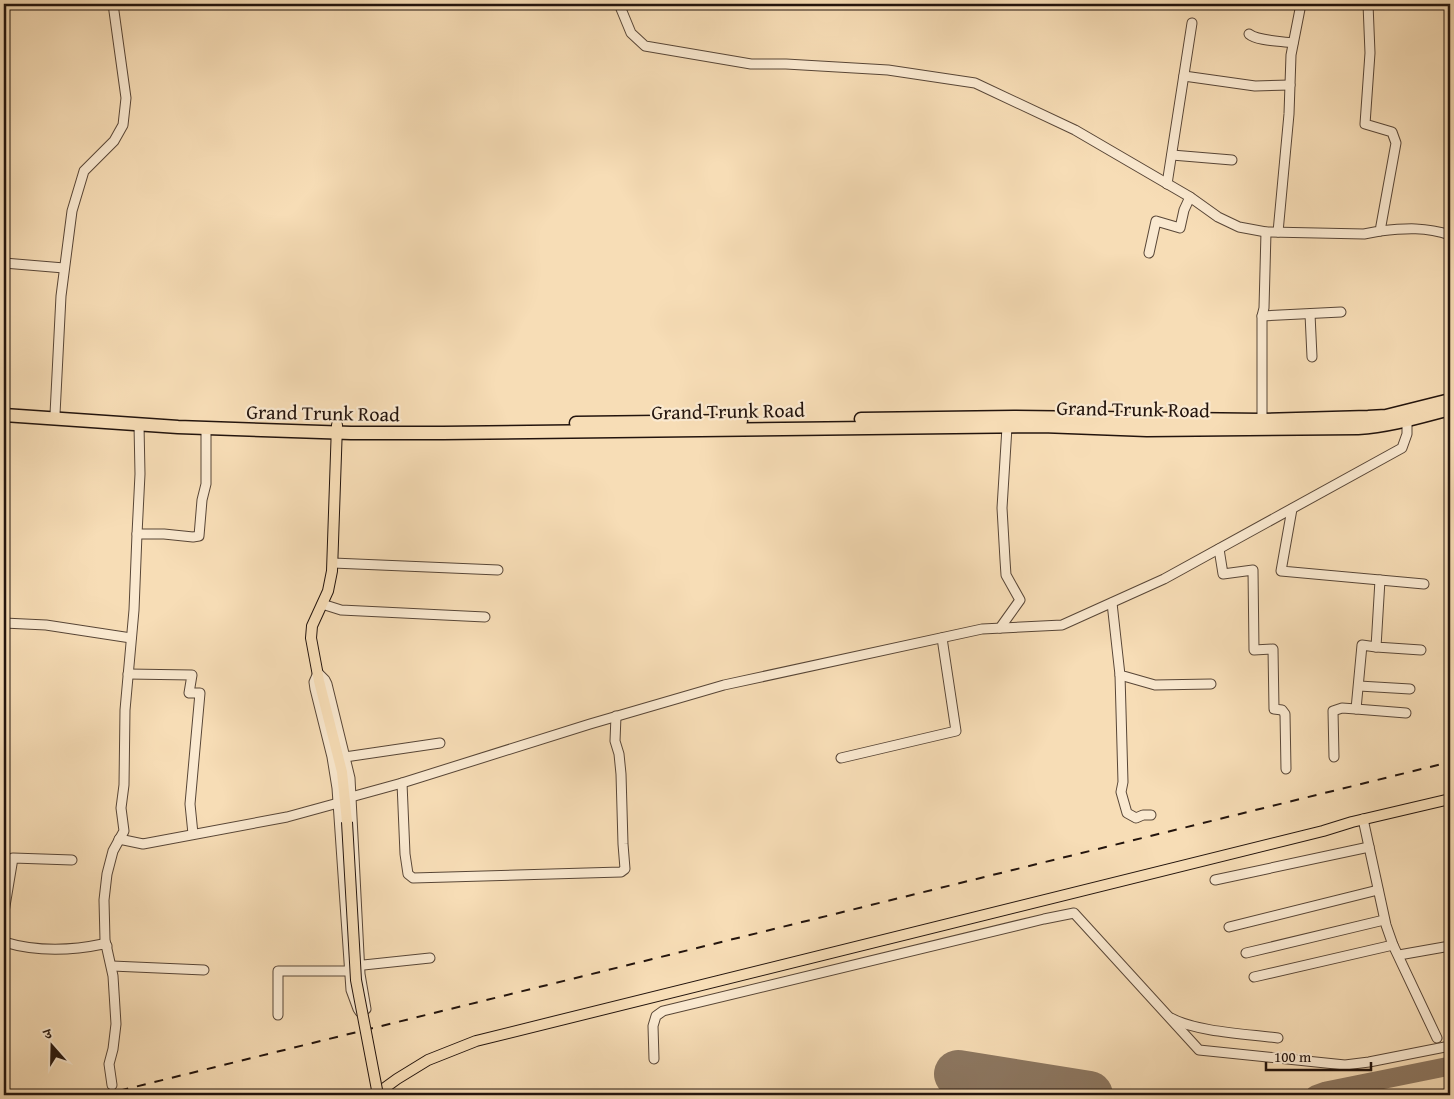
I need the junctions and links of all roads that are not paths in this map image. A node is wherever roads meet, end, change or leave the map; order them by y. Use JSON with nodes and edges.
{"nodes":[{"id":1,"x":113,"y":4,"type":"edge"},
{"id":2,"x":619,"y":4,"type":"edge"},
{"id":3,"x":1300,"y":4,"type":"edge"},
{"id":4,"x":1368,"y":4,"type":"edge"},
{"id":5,"x":1192,"y":23,"type":"dead end"},
{"id":6,"x":1250,"y":34,"type":"dead end"},
{"id":7,"x":1293,"y":43,"type":"junction"},
{"id":8,"x":1184,"y":76,"type":"junction"},
{"id":9,"x":1290,"y":85,"type":"junction"},
{"id":10,"x":1172,"y":154,"type":"junction"},
{"id":11,"x":1232,"y":160,"type":"dead end"},
{"id":12,"x":1168,"y":184,"type":"junction"},
{"id":13,"x":1190,"y":197,"type":"junction"},
{"id":14,"x":1380,"y":231,"type":"junction"},
{"id":15,"x":1266,"y":232,"type":"junction"},
{"id":16,"x":1278,"y":232,"type":"junction"},
{"id":17,"x":1450,"y":235,"type":"edge"},
{"id":18,"x":1149,"y":253,"type":"dead end"},
{"id":19,"x":4,"y":263,"type":"edge"},
{"id":20,"x":64,"y":268,"type":"junction"},
{"id":21,"x":1341,"y":312,"type":"dead end"},
{"id":22,"x":1310,"y":314,"type":"junction"},
{"id":23,"x":1262,"y":316,"type":"junction"},
{"id":24,"x":1312,"y":356,"type":"dead end"},
{"id":25,"x":1450,"y":400,"type":"edge"},
{"id":26,"x":4,"y":409,"type":"edge"},
{"id":27,"x":1450,"y":409,"type":"edge"},
{"id":28,"x":55,"y":414,"type":"junction"},
{"id":29,"x":4,"y":415,"type":"edge"},
{"id":30,"x":1262,"y":420,"type":"junction"},
{"id":31,"x":1407,"y":421,"type":"junction"},
{"id":32,"x":139,"y":425,"type":"junction"},
{"id":33,"x":1007,"y":427,"type":"junction"},
{"id":34,"x":336,"y":428,"type":"junction"},
{"id":35,"x":206,"y":429,"type":"junction"},
{"id":36,"x":1292,"y":509,"type":"junction"},
{"id":37,"x":137,"y":534,"type":"junction"},
{"id":38,"x":1219,"y":549,"type":"junction"},
{"id":39,"x":332,"y":563,"type":"junction"},
{"id":40,"x":498,"y":570,"type":"dead end"},
{"id":41,"x":1380,"y":580,"type":"junction"},
{"id":42,"x":1424,"y":584,"type":"dead end"},
{"id":43,"x":322,"y":604,"type":"junction"},
{"id":44,"x":1112,"y":604,"type":"junction"},
{"id":45,"x":485,"y":617,"type":"dead end"},
{"id":46,"x":4,"y":623,"type":"edge"},
{"id":47,"x":1000,"y":628,"type":"junction"},
{"id":48,"x":130,"y":638,"type":"junction"},
{"id":49,"x":942,"y":638,"type":"junction"},
{"id":50,"x":1376,"y":647,"type":"junction"},
{"id":51,"x":1421,"y":650,"type":"dead end"},
{"id":52,"x":318,"y":673,"type":"junction"},
{"id":53,"x":128,"y":674,"type":"junction"},
{"id":54,"x":1120,"y":675,"type":"junction"},
{"id":55,"x":1211,"y":684,"type":"dead end"},
{"id":56,"x":1359,"y":686,"type":"junction"},
{"id":57,"x":1410,"y":690,"type":"dead end"},
{"id":58,"x":1356,"y":709,"type":"junction"},
{"id":59,"x":1406,"y":713,"type":"dead end"},
{"id":60,"x":616,"y":716,"type":"junction"},
{"id":61,"x":440,"y":743,"type":"dead end"},
{"id":62,"x":345,"y":757,"type":"junction"},
{"id":63,"x":1334,"y":757,"type":"dead end"},
{"id":64,"x":841,"y":758,"type":"dead end"},
{"id":65,"x":1286,"y":768,"type":"dead end"},
{"id":66,"x":402,"y":783,"type":"junction"},
{"id":67,"x":351,"y":797,"type":"junction"},
{"id":68,"x":1450,"y":799,"type":"edge"},
{"id":69,"x":338,"y":803,"type":"junction"},
{"id":70,"x":1151,"y":815,"type":"dead end"},
{"id":71,"x":1363,"y":820,"type":"junction"},
{"id":72,"x":194,"y":834,"type":"junction"},
{"id":73,"x":119,"y":839,"type":"junction"},
{"id":74,"x":1369,"y":847,"type":"junction"},
{"id":75,"x":72,"y":860,"type":"dead end"},
{"id":76,"x":1215,"y":880,"type":"dead end"},
{"id":77,"x":1378,"y":890,"type":"junction"},
{"id":78,"x":4,"y":912,"type":"edge"},
{"id":79,"x":1384,"y":920,"type":"junction"},
{"id":80,"x":1229,"y":927,"type":"dead end"},
{"id":81,"x":4,"y":942,"type":"edge"},
{"id":82,"x":107,"y":946,"type":"junction"},
{"id":83,"x":1393,"y":946,"type":"junction"},
{"id":84,"x":1450,"y":946,"type":"edge"},
{"id":85,"x":1246,"y":953,"type":"dead end"},
{"id":86,"x":1399,"y":955,"type":"junction"},
{"id":87,"x":430,"y":958,"type":"dead end"},
{"id":88,"x":360,"y":965,"type":"junction"},
{"id":89,"x":112,"y":966,"type":"junction"},
{"id":90,"x":349,"y":969,"type":"junction"},
{"id":91,"x":204,"y":970,"type":"dead end"},
{"id":92,"x":1254,"y":977,"type":"dead end"},
{"id":93,"x":1165,"y":1014,"type":"junction"},
{"id":94,"x":278,"y":1015,"type":"dead end"},
{"id":95,"x":1278,"y":1038,"type":"dead end"},
{"id":96,"x":1437,"y":1038,"type":"dead end"},
{"id":97,"x":1450,"y":1046,"type":"edge"},
{"id":98,"x":654,"y":1059,"type":"dead end"},
{"id":99,"x":112,"y":1085,"type":"dead end"},
{"id":100,"x":386,"y":1091,"type":"edge"},
{"id":101,"x":376,"y":1095,"type":"edge"}],
"edges":[{"from":1,"to":20,"type":"street"},
{"from":2,"to":12,"type":"street"},
{"from":3,"to":7,"type":"street"},
{"from":4,"to":14,"type":"street"},
{"from":5,"to":8,"type":"street"},
{"from":6,"to":7,"type":"street"},
{"from":7,"to":9,"type":"street"},
{"from":8,"to":9,"type":"street"},
{"from":8,"to":10,"type":"street"},
{"from":9,"to":16,"type":"street"},
{"from":10,"to":11,"type":"street"},
{"from":10,"to":12,"type":"street"},
{"from":12,"to":13,"type":"street"},
{"from":13,"to":15,"type":"street"},
{"from":13,"to":18,"type":"street"},
{"from":14,"to":16,"type":"street"},
{"from":14,"to":17,"type":"street"},
{"from":15,"to":16,"type":"street"},
{"from":15,"to":23,"type":"street"},
{"from":19,"to":20,"type":"street"},
{"from":20,"to":28,"type":"street"},
{"from":21,"to":22,"type":"street"},
{"from":22,"to":23,"type":"street"},
{"from":22,"to":24,"type":"street"},
{"from":23,"to":30,"type":"street"},
{"from":25,"to":30,"type":"highway","name":"Grand Trunk Road"},
{"from":26,"to":28,"type":"highway","name":"Grand Trunk Road"},
{"from":27,"to":31,"type":"highway","name":"Grand Trunk Road"},
{"from":28,"to":34,"type":"highway","name":"Grand Trunk Road"},
{"from":29,"to":32,"type":"highway","name":"Grand Trunk Road"},
{"from":30,"to":34,"type":"highway","name":"Grand Trunk Road"},
{"from":31,"to":33,"type":"highway","name":"Grand Trunk Road"},
{"from":31,"to":36,"type":"street"},
{"from":32,"to":35,"type":"highway","name":"Grand Trunk Road"},
{"from":32,"to":37,"type":"street"},
{"from":33,"to":34,"type":"highway","name":"Grand Trunk Road"},
{"from":33,"to":47,"type":"street"},
{"from":34,"to":35,"type":"highway","name":"Grand Trunk Road"},
{"from":34,"to":39,"type":"main road"},
{"from":35,"to":37,"type":"street"},
{"from":36,"to":38,"type":"street"},
{"from":36,"to":41,"type":"street"},
{"from":37,"to":48,"type":"street"},
{"from":38,"to":44,"type":"street"},
{"from":38,"to":65,"type":"street"},
{"from":39,"to":40,"type":"street"},
{"from":39,"to":43,"type":"main road"},
{"from":41,"to":42,"type":"street"},
{"from":41,"to":50,"type":"street"},
{"from":43,"to":45,"type":"street"},
{"from":43,"to":52,"type":"main road"},
{"from":44,"to":47,"type":"street"},
{"from":44,"to":54,"type":"street"},
{"from":46,"to":48,"type":"street"},
{"from":47,"to":49,"type":"street"},
{"from":48,"to":53,"type":"street"},
{"from":49,"to":60,"type":"street"},
{"from":49,"to":64,"type":"street"},
{"from":50,"to":51,"type":"street"},
{"from":50,"to":56,"type":"street"},
{"from":52,"to":62,"type":"street"},
{"from":52,"to":69,"type":"street"},
{"from":52,"to":101,"type":"main road","bridge":true},
{"from":53,"to":72,"type":"street"},
{"from":53,"to":73,"type":"street"},
{"from":54,"to":55,"type":"street"},
{"from":54,"to":70,"type":"street"},
{"from":56,"to":57,"type":"street"},
{"from":56,"to":58,"type":"street"},
{"from":58,"to":59,"type":"street"},
{"from":58,"to":63,"type":"street"},
{"from":60,"to":66,"type":"street"},
{"from":60,"to":66,"type":"street"},
{"from":61,"to":62,"type":"street"},
{"from":62,"to":67,"type":"street"},
{"from":66,"to":67,"type":"street"},
{"from":67,"to":88,"type":"street"},
{"from":68,"to":71,"type":"main road"},
{"from":69,"to":72,"type":"street"},
{"from":69,"to":90,"type":"street"},
{"from":71,"to":74,"type":"street"},
{"from":71,"to":100,"type":"main road"},
{"from":72,"to":73,"type":"street"},
{"from":73,"to":82,"type":"street"},
{"from":74,"to":76,"type":"street"},
{"from":74,"to":77,"type":"street"},
{"from":75,"to":78,"type":"street"},
{"from":77,"to":79,"type":"street"},
{"from":77,"to":80,"type":"street"},
{"from":79,"to":83,"type":"street"},
{"from":79,"to":85,"type":"street"},
{"from":81,"to":82,"type":"street"},
{"from":82,"to":89,"type":"street"},
{"from":83,"to":86,"type":"street"},
{"from":83,"to":92,"type":"street"},
{"from":84,"to":86,"type":"street"},
{"from":86,"to":96,"type":"street"},
{"from":87,"to":88,"type":"street"},
{"from":88,"to":90,"type":"street"},
{"from":88,"to":90,"type":"street"},
{"from":89,"to":91,"type":"street"},
{"from":89,"to":99,"type":"street"},
{"from":90,"to":94,"type":"street"},
{"from":93,"to":95,"type":"street"},
{"from":93,"to":97,"type":"street"},
{"from":93,"to":98,"type":"street"},
{"from":100,"to":101,"type":"main road"}]}
